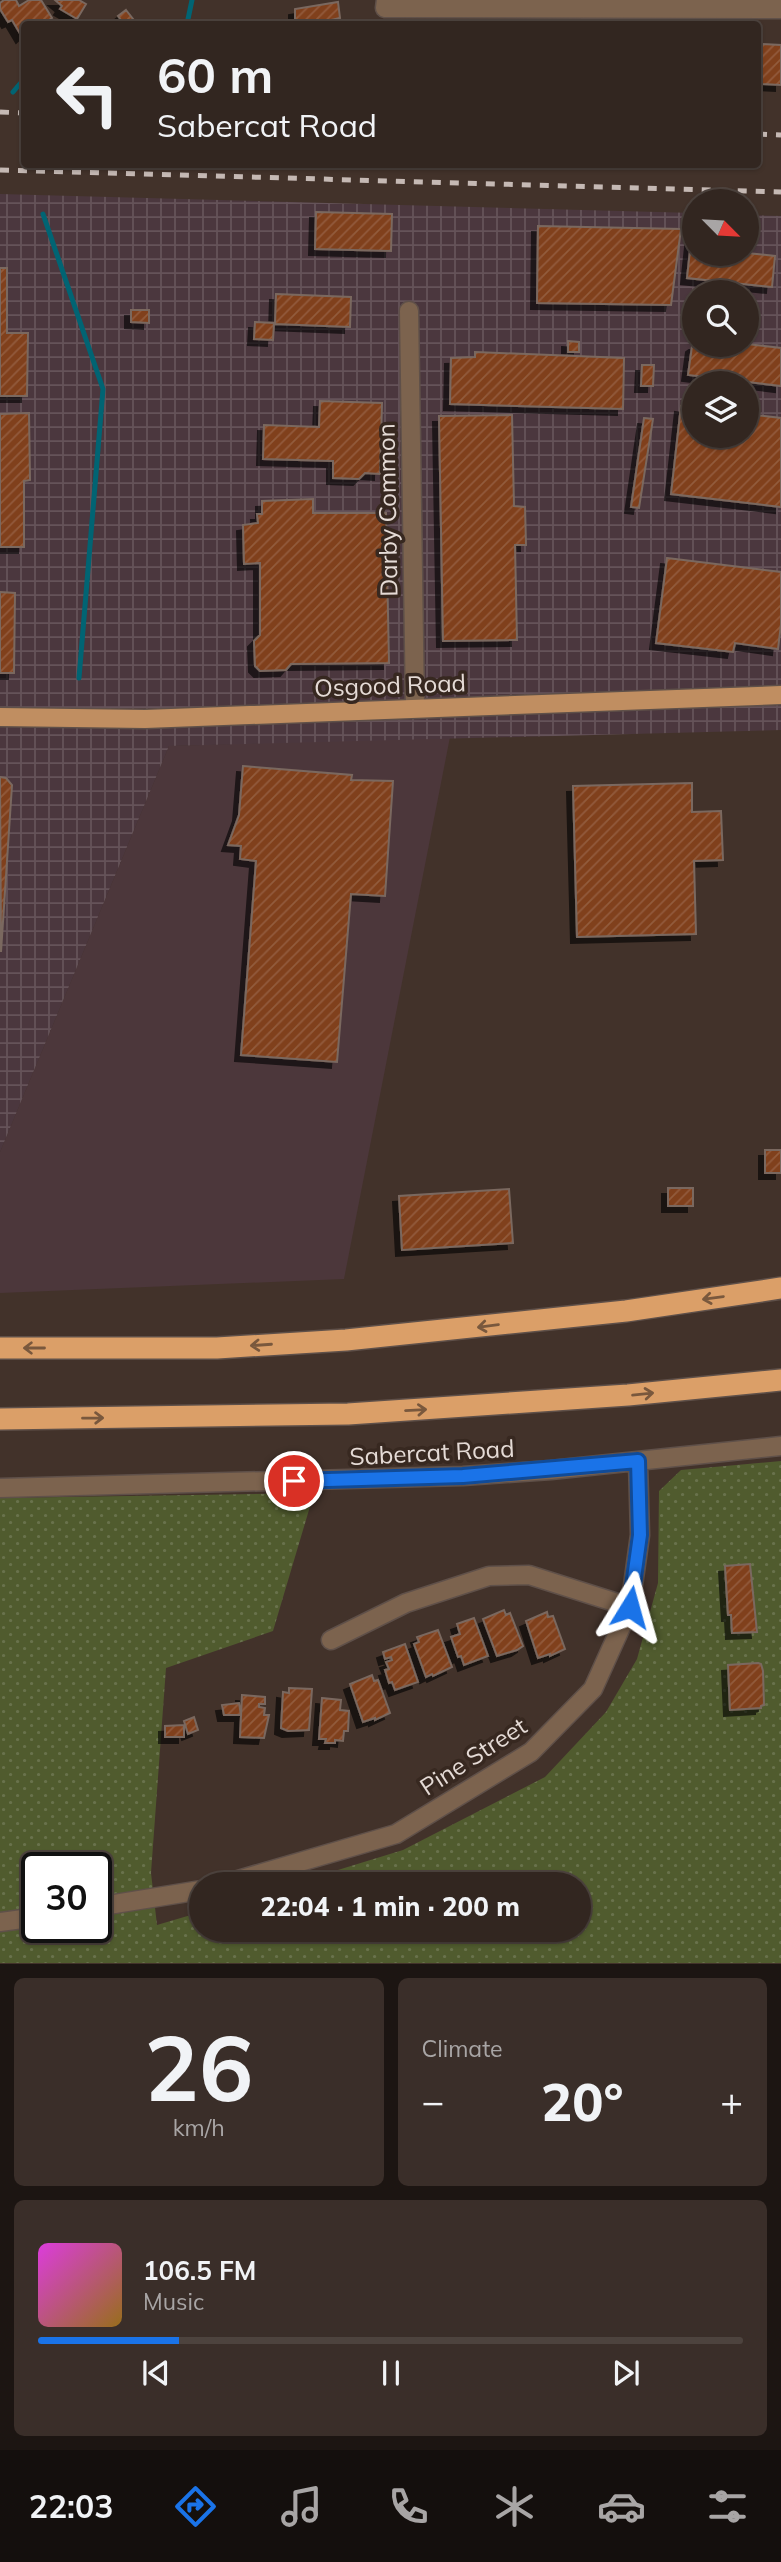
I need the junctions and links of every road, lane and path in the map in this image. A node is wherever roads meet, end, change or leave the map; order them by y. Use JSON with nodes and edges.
{"nodes":[{"id":1,"x":385,"y":4,"type":"edge"},
{"id":2,"x":741,"y":4,"type":"edge"},
{"id":3,"x":571,"y":5,"type":"edge"},
{"id":4,"x":781,"y":9,"type":"edge"},
{"id":5,"x":409,"y":311,"type":"dead end"},
{"id":6,"x":781,"y":695,"type":"edge"},
{"id":7,"x":415,"y":708,"type":"junction"},
{"id":8,"x":0,"y":717,"type":"edge"},
{"id":9,"x":781,"y":1288,"type":"edge"},
{"id":10,"x":0,"y":1348,"type":"edge"},
{"id":11,"x":781,"y":1380,"type":"edge"},
{"id":12,"x":0,"y":1419,"type":"edge"},
{"id":13,"x":781,"y":1446,"type":"edge"},
{"id":14,"x":638,"y":1461,"type":"junction"},
{"id":15,"x":0,"y":1488,"type":"edge"},
{"id":16,"x":630,"y":1607,"type":"junction"},
{"id":17,"x":331,"y":1640,"type":"dead end"},
{"id":18,"x":265,"y":1872,"type":"edge"},
{"id":19,"x":189,"y":1892,"type":"edge"},
{"id":20,"x":112,"y":1904,"type":"edge"},
{"id":21,"x":21,"y":1919,"type":"edge"},
{"id":22,"x":0,"y":1922,"type":"edge"}],
"edges":[{"from":1,"to":3,"type":"street"},
{"from":2,"to":3,"type":"street"},
{"from":2,"to":4,"type":"street"},
{"from":5,"to":7,"type":"street","name":"Darby Common"},
{"from":6,"to":7,"type":"main road","name":"Osgood Road"},
{"from":7,"to":8,"type":"main road","name":"Osgood Road"},
{"from":9,"to":10,"type":"highway","one_way":true},
{"from":12,"to":11,"type":"highway","one_way":true},
{"from":13,"to":14,"type":"street","name":"Sabercat Road"},
{"from":14,"to":15,"type":"street","name":"Sabercat Road"},
{"from":14,"to":16,"type":"street","name":"Pine Street"},
{"from":16,"to":17,"type":"street"},
{"from":16,"to":18,"type":"street","name":"Pine Street"},
{"from":19,"to":20,"type":"street"},
{"from":21,"to":22,"type":"street"}]}
